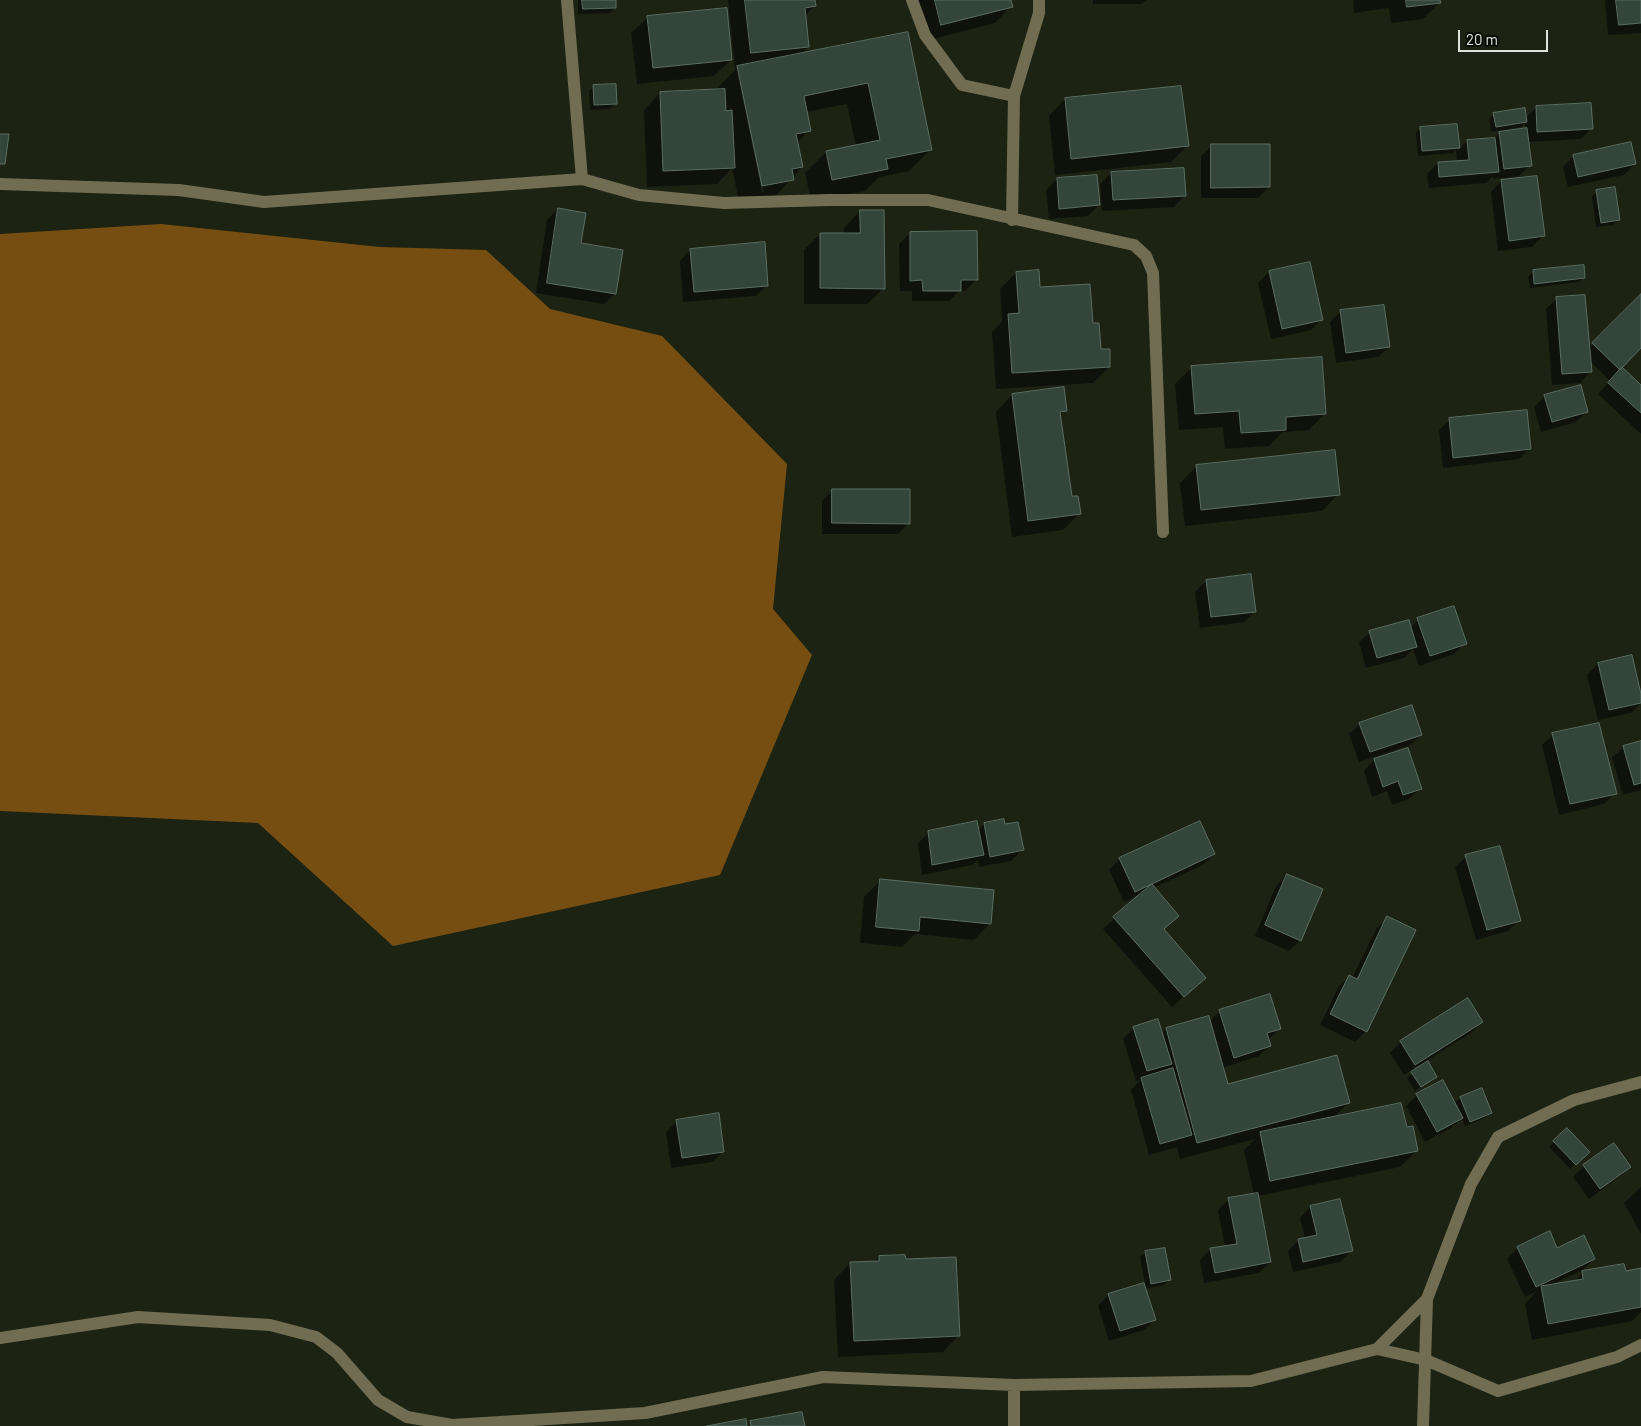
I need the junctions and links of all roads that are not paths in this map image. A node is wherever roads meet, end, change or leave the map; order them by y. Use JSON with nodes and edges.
{"nodes":[{"id":1,"x":566,"y":0,"type":"edge"},
{"id":2,"x":912,"y":0,"type":"edge"},
{"id":3,"x":1039,"y":0,"type":"edge"},
{"id":4,"x":1014,"y":96,"type":"junction"},
{"id":5,"x":582,"y":179,"type":"junction"},
{"id":6,"x":0,"y":184,"type":"edge"},
{"id":7,"x":1012,"y":220,"type":"junction"},
{"id":8,"x":1163,"y":532,"type":"dead end"},
{"id":9,"x":1641,"y":1082,"type":"edge"},
{"id":10,"x":1428,"y":1299,"type":"junction"},
{"id":11,"x":0,"y":1338,"type":"edge"},
{"id":12,"x":1641,"y":1345,"type":"edge"},
{"id":13,"x":1377,"y":1349,"type":"junction"},
{"id":14,"x":1426,"y":1360,"type":"junction"},
{"id":15,"x":1014,"y":1385,"type":"junction"},
{"id":16,"x":1014,"y":1426,"type":"edge"},
{"id":17,"x":1423,"y":1426,"type":"edge"}],
"edges":[{"from":1,"to":5,"type":"street"},
{"from":2,"to":4,"type":"street"},
{"from":3,"to":4,"type":"street"},
{"from":4,"to":7,"type":"street"},
{"from":5,"to":6,"type":"street"},
{"from":5,"to":7,"type":"street"},
{"from":7,"to":8,"type":"street"},
{"from":9,"to":10,"type":"street"},
{"from":10,"to":13,"type":"street"},
{"from":10,"to":14,"type":"street"},
{"from":11,"to":15,"type":"street"},
{"from":12,"to":14,"type":"street"},
{"from":13,"to":14,"type":"street"},
{"from":13,"to":15,"type":"street"},
{"from":14,"to":17,"type":"street"},
{"from":15,"to":16,"type":"street"}]}
